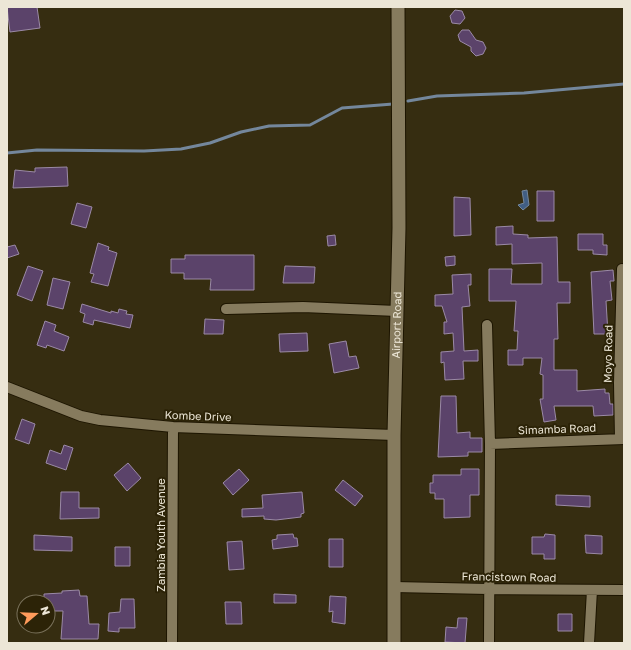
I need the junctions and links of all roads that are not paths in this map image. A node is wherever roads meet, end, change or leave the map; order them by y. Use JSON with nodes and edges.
{"nodes":[{"id":1,"x":398,"y":7,"type":"edge"},
{"id":2,"x":622,"y":269,"type":"dead end"},
{"id":3,"x":226,"y":309,"type":"dead end"},
{"id":4,"x":397,"y":312,"type":"junction"},
{"id":5,"x":487,"y":326,"type":"dead end"},
{"id":6,"x":7,"y":387,"type":"edge"},
{"id":7,"x":173,"y":427,"type":"junction"},
{"id":8,"x":394,"y":435,"type":"junction"},
{"id":9,"x":622,"y":439,"type":"edge"},
{"id":10,"x":490,"y":444,"type":"junction"},
{"id":11,"x":394,"y":587,"type":"junction"},
{"id":12,"x":488,"y":589,"type":"junction"},
{"id":13,"x":592,"y":590,"type":"junction"},
{"id":14,"x":624,"y":590,"type":"edge"},
{"id":15,"x":172,"y":643,"type":"edge"},
{"id":16,"x":394,"y":643,"type":"edge"},
{"id":17,"x":489,"y":643,"type":"edge"},
{"id":18,"x":589,"y":643,"type":"edge"}],
"edges":[{"from":1,"to":4,"type":"street","name":"Airport Road"},
{"from":2,"to":9,"type":"street","name":"Moyo Road"},
{"from":3,"to":4,"type":"street"},
{"from":4,"to":8,"type":"street","name":"Airport Road"},
{"from":5,"to":10,"type":"street"},
{"from":6,"to":7,"type":"street","name":"Kombe Drive"},
{"from":7,"to":8,"type":"street","name":"Kombe Drive"},
{"from":7,"to":15,"type":"street","name":"Zambia Youth Avenue"},
{"from":8,"to":11,"type":"street","name":"Airport Road"},
{"from":9,"to":10,"type":"street","name":"Simamba Road"},
{"from":10,"to":12,"type":"street"},
{"from":11,"to":12,"type":"street","name":"Francistown Road"},
{"from":11,"to":16,"type":"street","name":"Airport Road"},
{"from":12,"to":13,"type":"street","name":"Francistown Road"},
{"from":12,"to":17,"type":"street"},
{"from":13,"to":14,"type":"street","name":"Francistown Road"},
{"from":13,"to":18,"type":"street"}]}
